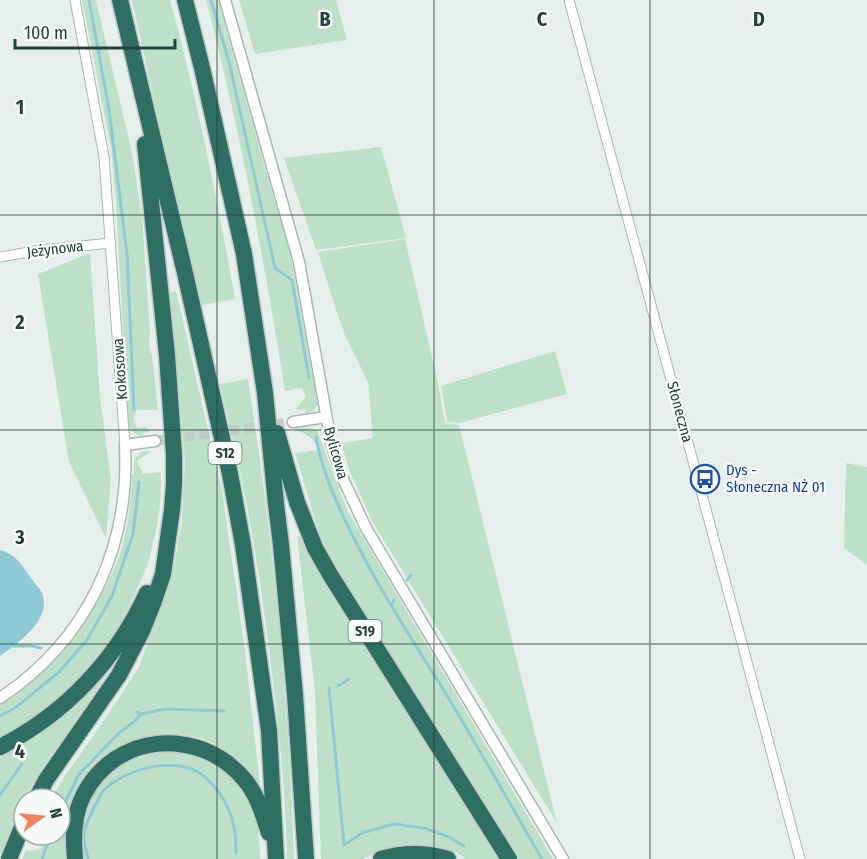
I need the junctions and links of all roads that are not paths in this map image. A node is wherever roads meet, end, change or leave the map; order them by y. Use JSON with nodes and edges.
{"nodes":[{"id":1,"x":75,"y":0,"type":"edge"},
{"id":2,"x":120,"y":0,"type":"edge"},
{"id":3,"x":185,"y":0,"type":"edge"},
{"id":4,"x":225,"y":0,"type":"edge"},
{"id":5,"x":569,"y":0,"type":"edge"},
{"id":6,"x":134,"y":61,"type":"junction"},
{"id":7,"x":111,"y":243,"type":"junction"},
{"id":8,"x":0,"y":256,"type":"edge"},
{"id":9,"x":265,"y":393,"type":"junction"},
{"id":10,"x":326,"y":417,"type":"junction"},
{"id":11,"x":293,"y":422,"type":"tunnel mouth"},
{"id":12,"x":154,"y":441,"type":"tunnel mouth"},
{"id":13,"x":125,"y":445,"type":"junction"},
{"id":14,"x":166,"y":551,"type":"junction"},
{"id":15,"x":0,"y":699,"type":"edge"},
{"id":16,"x":0,"y":747,"type":"edge"},
{"id":17,"x":43,"y":787,"type":"edge"},
{"id":18,"x":276,"y":855,"type":"edge"},
{"id":19,"x":507,"y":856,"type":"edge"},
{"id":20,"x":75,"y":859,"type":"edge"},
{"id":21,"x":306,"y":859,"type":"edge"},
{"id":22,"x":381,"y":859,"type":"edge"},
{"id":23,"x":448,"y":859,"type":"edge"},
{"id":24,"x":563,"y":859,"type":"edge"},
{"id":25,"x":800,"y":859,"type":"edge"}],
"edges":[{"from":1,"to":7,"type":"street","name":"Kokosowa"},
{"from":2,"to":6,"type":"highway","number":"S12"},
{"from":3,"to":9,"type":"highway"},
{"from":4,"to":10,"type":"street","name":"Bylicowa"},
{"from":5,"to":25,"type":"street","name":"Słoneczna"},
{"from":6,"to":14,"type":"highway"},
{"from":6,"to":18,"type":"highway","number":"S12"},
{"from":7,"to":8,"type":"street","name":"Jeżynowa"},
{"from":7,"to":13,"type":"street","name":"Kokosowa"},
{"from":9,"to":19,"type":"highway","number":"S19"},
{"from":9,"to":21,"type":"highway"},
{"from":10,"to":11,"type":"street"},
{"from":10,"to":24,"type":"street","name":"Bylicowa"},
{"from":12,"to":13,"type":"street"},
{"from":13,"to":15,"type":"street","name":"Kokosowa"},
{"from":14,"to":16,"type":"highway"},
{"from":14,"to":17,"type":"highway"},
{"from":18,"to":20,"type":"highway"},
{"from":22,"to":23,"type":"highway"}]}
